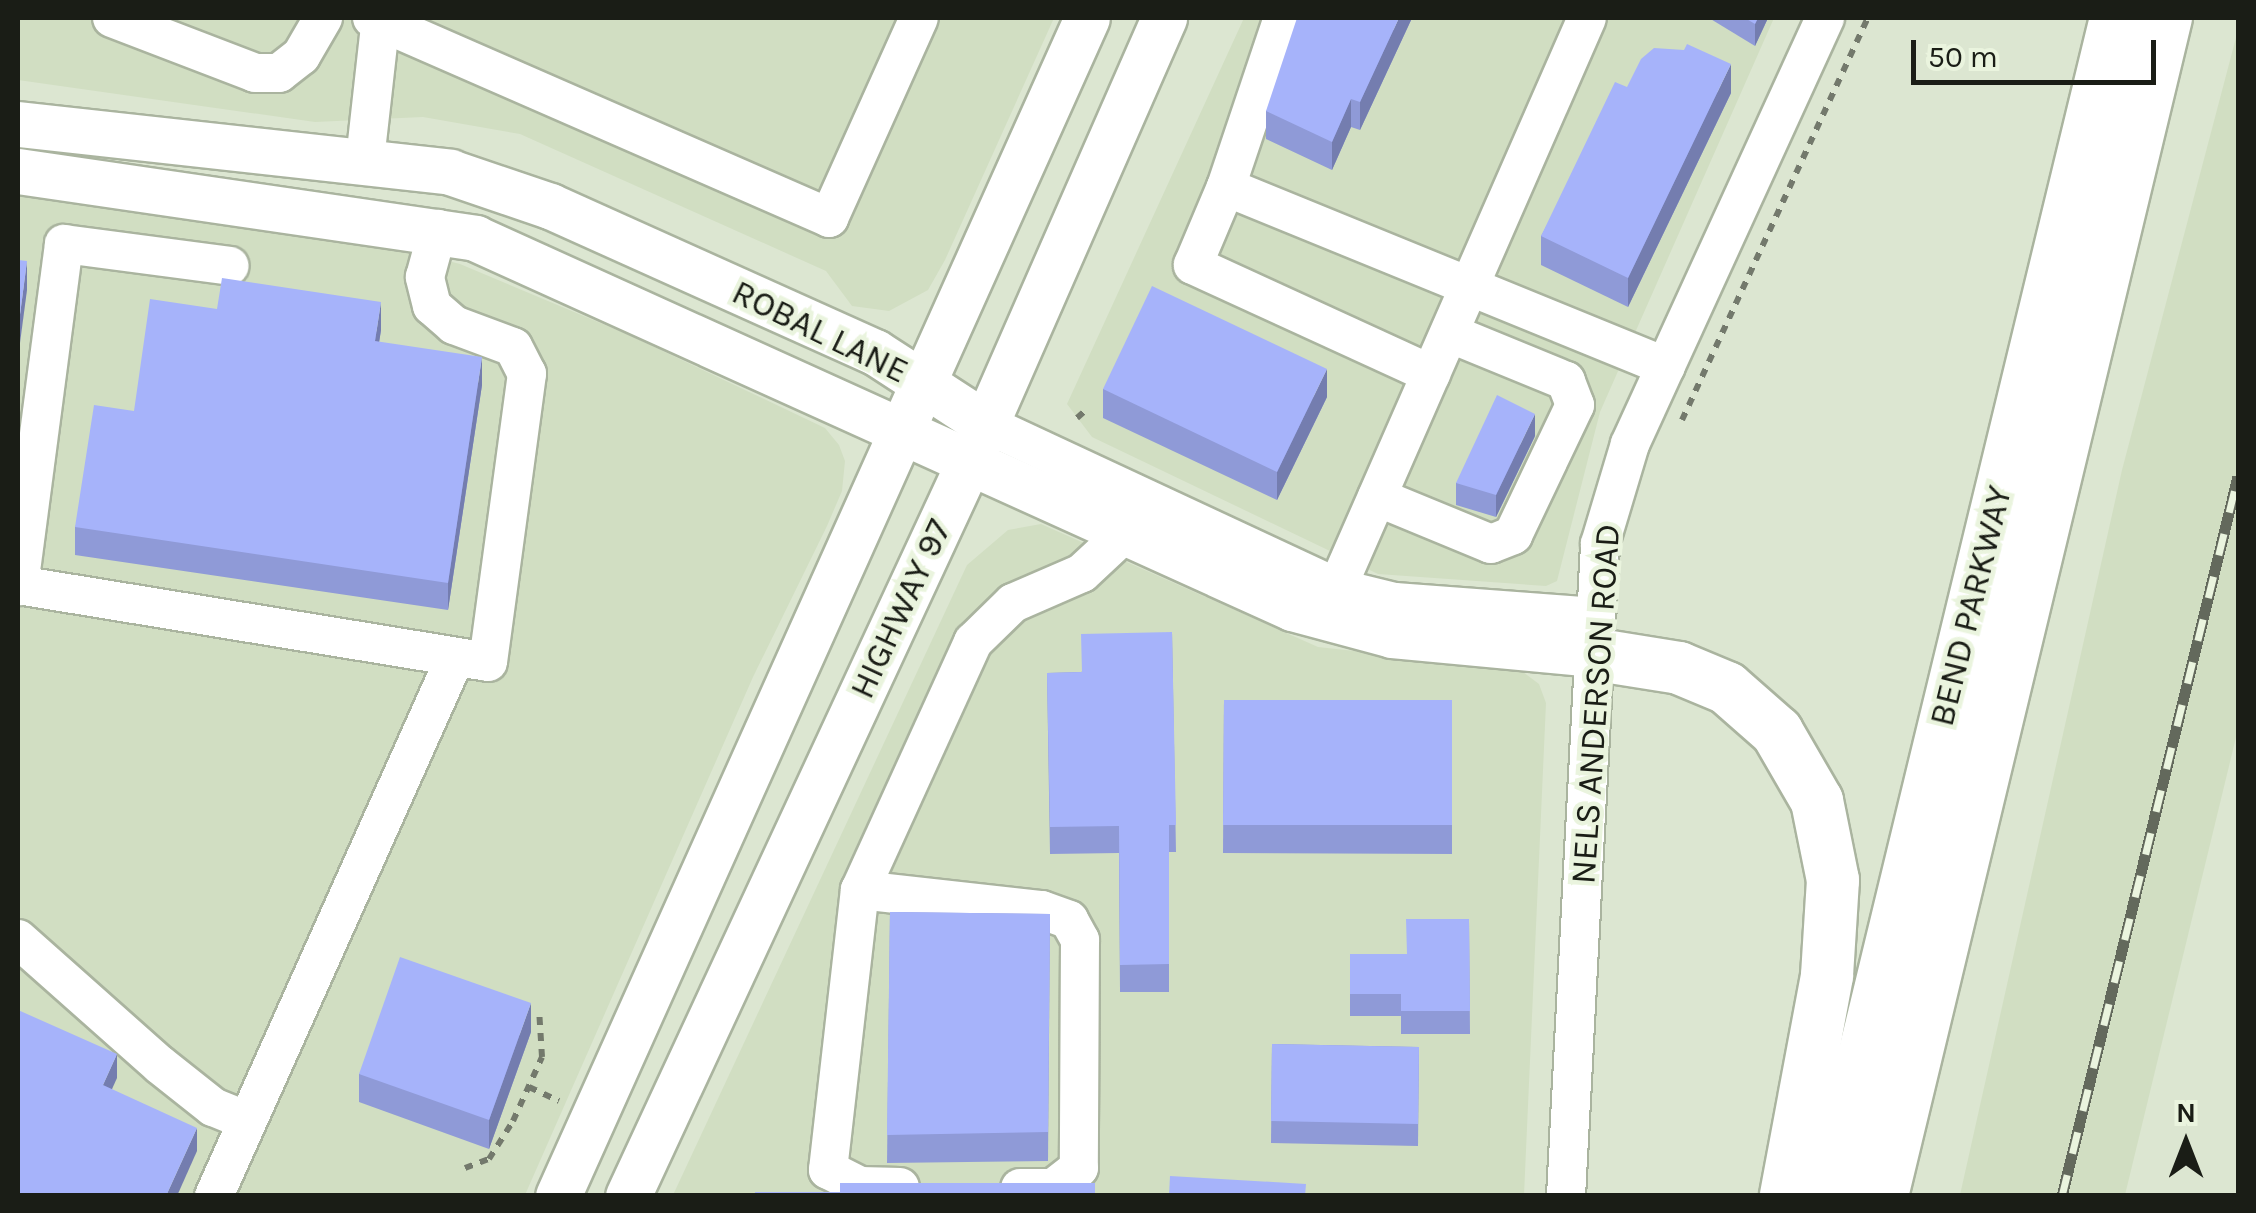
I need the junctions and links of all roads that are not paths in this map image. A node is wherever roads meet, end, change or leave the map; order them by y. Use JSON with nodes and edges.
{"nodes":[{"id":1,"x":112,"y":18,"type":"edge"},
{"id":2,"x":323,"y":18,"type":"edge"},
{"id":3,"x":378,"y":18,"type":"edge"},
{"id":4,"x":918,"y":18,"type":"edge"},
{"id":5,"x":1087,"y":18,"type":"edge"},
{"id":6,"x":1164,"y":18,"type":"edge"},
{"id":7,"x":1283,"y":18,"type":"edge"},
{"id":8,"x":1587,"y":18,"type":"edge"},
{"id":9,"x":1824,"y":18,"type":"edge"},
{"id":10,"x":2116,"y":18,"type":"edge"},
{"id":11,"x":2166,"y":18,"type":"edge"},
{"id":12,"x":18,"y":124,"type":"edge"},
{"id":13,"x":365,"y":160,"type":"junction"},
{"id":14,"x":18,"y":171,"type":"edge"},
{"id":15,"x":1226,"y":187,"type":"junction"},
{"id":16,"x":438,"y":229,"type":"junction"},
{"id":17,"x":230,"y":266,"type":"dead end"},
{"id":18,"x":1470,"y":285,"type":"junction"},
{"id":19,"x":1449,"y":333,"type":"junction"},
{"id":20,"x":1666,"y":367,"type":"junction"},
{"id":21,"x":1431,"y":374,"type":"junction"},
{"id":22,"x":922,"y":383,"type":"junction"},
{"id":23,"x":904,"y":430,"type":"junction"},
{"id":24,"x":978,"y":442,"type":"junction"},
{"id":25,"x":1377,"y":497,"type":"junction"},
{"id":26,"x":1126,"y":532,"type":"junction"},
{"id":27,"x":18,"y":585,"type":"edge"},
{"id":28,"x":1337,"y":588,"type":"junction"},
{"id":29,"x":1594,"y":636,"type":"junction"},
{"id":30,"x":455,"y":658,"type":"junction"},
{"id":31,"x":860,"y":890,"type":"junction"},
{"id":32,"x":18,"y":939,"type":"edge"},
{"id":33,"x":247,"y":1121,"type":"junction"},
{"id":34,"x":937,"y":1187,"type":"edge"},
{"id":35,"x":976,"y":1187,"type":"edge"},
{"id":36,"x":214,"y":1196,"type":"edge"},
{"id":37,"x":558,"y":1196,"type":"edge"},
{"id":38,"x":628,"y":1196,"type":"edge"},
{"id":39,"x":1566,"y":1196,"type":"edge"},
{"id":40,"x":1786,"y":1196,"type":"edge"},
{"id":41,"x":1830,"y":1196,"type":"edge"},
{"id":42,"x":1882,"y":1196,"type":"edge"}],
"edges":[{"from":1,"to":2,"type":"street"},
{"from":3,"to":4,"type":"street"},
{"from":3,"to":13,"type":"street"},
{"from":5,"to":22,"type":"main road","name":"HIGHWAY 97"},
{"from":6,"to":24,"type":"main road","name":"HIGHWAY 97"},
{"from":7,"to":15,"type":"street"},
{"from":8,"to":18,"type":"street"},
{"from":9,"to":20,"type":"street","name":"NELS ANDERSON ROAD"},
{"from":10,"to":41,"type":"highway","name":"BEND PARKWAY"},
{"from":11,"to":42,"type":"highway","name":"BEND PARKWAY"},
{"from":12,"to":13,"type":"main road","name":"ROBAL LANE"},
{"from":13,"to":22,"type":"main road","name":"ROBAL LANE"},
{"from":14,"to":16,"type":"main road","name":"ROBAL LANE"},
{"from":15,"to":18,"type":"street"},
{"from":15,"to":21,"type":"street"},
{"from":16,"to":23,"type":"main road","name":"ROBAL LANE"},
{"from":16,"to":30,"type":"street"},
{"from":17,"to":27,"type":"street"},
{"from":18,"to":19,"type":"street"},
{"from":18,"to":20,"type":"street"},
{"from":19,"to":21,"type":"street"},
{"from":19,"to":25,"type":"street"},
{"from":20,"to":29,"type":"street","name":"NELS ANDERSON ROAD"},
{"from":21,"to":25,"type":"street"},
{"from":22,"to":23,"type":"main road","name":"HIGHWAY 97"},
{"from":22,"to":24,"type":"main road","name":"ROBAL LANE"},
{"from":23,"to":24,"type":"main road","name":"ROBAL LANE"},
{"from":23,"to":37,"type":"main road","name":"HIGHWAY 97"},
{"from":24,"to":26,"type":"main road","name":"ROBAL LANE"},
{"from":24,"to":28,"type":"street","name":"ROBAL LANE"},
{"from":24,"to":38,"type":"main road","name":"HIGHWAY 97"},
{"from":25,"to":28,"type":"street"},
{"from":26,"to":29,"type":"main road","name":"ROBAL LANE"},
{"from":26,"to":31,"type":"street"},
{"from":27,"to":30,"type":"street"},
{"from":28,"to":29,"type":"street","name":"ROBAL LANE"},
{"from":29,"to":39,"type":"street","name":"NELS ANDERSON ROAD"},
{"from":29,"to":40,"type":"highway"},
{"from":30,"to":33,"type":"street"},
{"from":31,"to":34,"type":"street"},
{"from":31,"to":35,"type":"street"},
{"from":32,"to":33,"type":"street"},
{"from":33,"to":36,"type":"street"}]}
